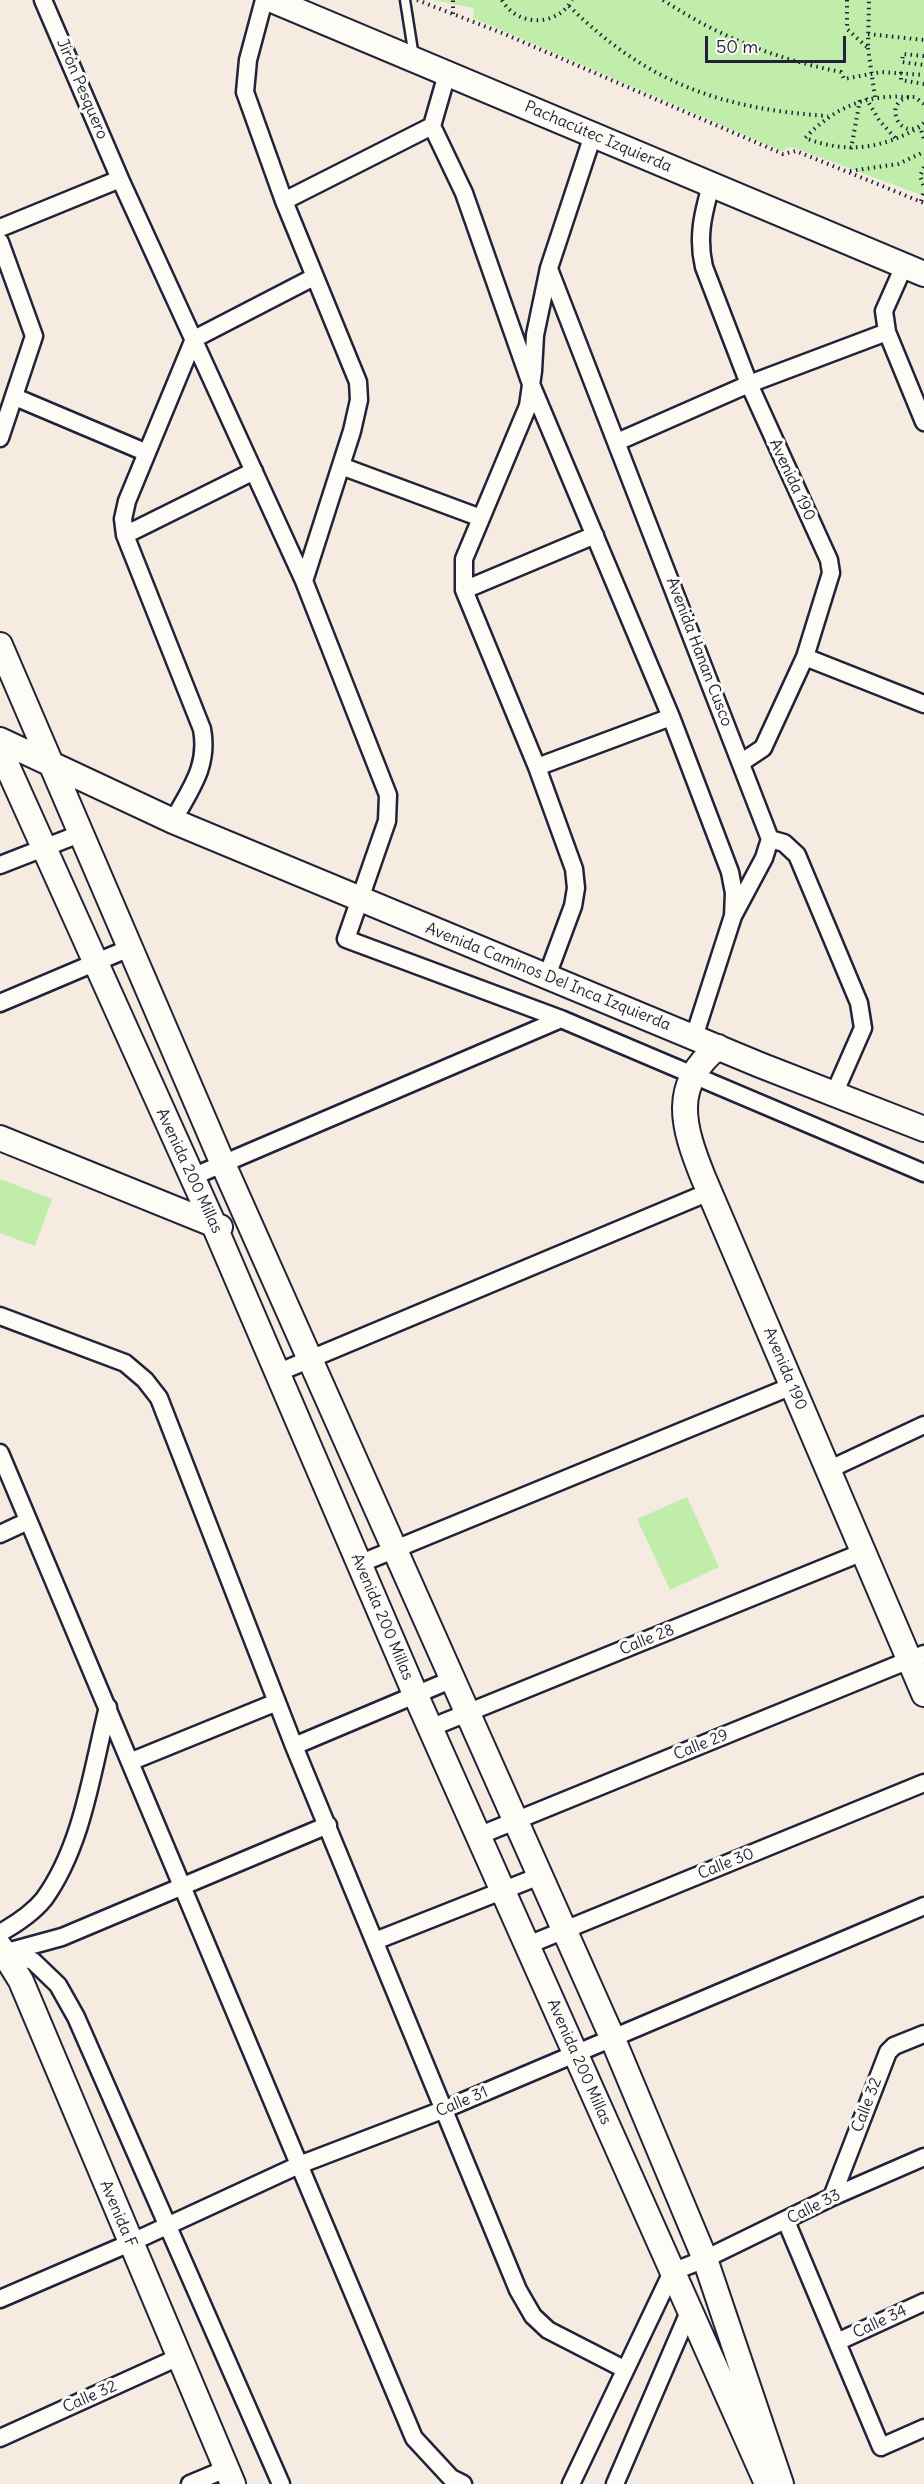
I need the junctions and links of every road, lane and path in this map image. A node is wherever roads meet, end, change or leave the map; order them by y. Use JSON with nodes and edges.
{"nodes":[{"id":1,"x":43,"y":0,"type":"edge"},
{"id":2,"x":264,"y":0,"type":"edge"},
{"id":3,"x":272,"y":0,"type":"edge"},
{"id":4,"x":405,"y":0,"type":"edge"},
{"id":5,"x":417,"y":0,"type":"edge"},
{"id":6,"x":453,"y":0,"type":"edge"},
{"id":7,"x":502,"y":0,"type":"edge"},
{"id":8,"x":572,"y":0,"type":"edge"},
{"id":9,"x":663,"y":0,"type":"edge"},
{"id":10,"x":848,"y":0,"type":"edge"},
{"id":11,"x":868,"y":0,"type":"edge"},
{"id":12,"x":569,"y":6,"type":"junction"},
{"id":13,"x":453,"y":14,"type":"junction"},
{"id":14,"x":868,"y":34,"type":"junction"},
{"id":15,"x":924,"y":40,"type":"edge"},
{"id":16,"x":868,"y":48,"type":"junction"},
{"id":17,"x":924,"y":56,"type":"edge"},
{"id":18,"x":415,"y":60,"type":"junction"},
{"id":19,"x":924,"y":65,"type":"edge"},
{"id":20,"x":901,"y":72,"type":"junction"},
{"id":21,"x":447,"y":74,"type":"junction"},
{"id":22,"x":872,"y":74,"type":"junction"},
{"id":23,"x":924,"y":75,"type":"edge"},
{"id":24,"x":924,"y":84,"type":"edge"},
{"id":25,"x":875,"y":97,"type":"junction"},
{"id":26,"x":909,"y":97,"type":"junction"},
{"id":27,"x":866,"y":98,"type":"junction"},
{"id":28,"x":860,"y":100,"type":"junction"},
{"id":29,"x":923,"y":101,"type":"edge"},
{"id":30,"x":828,"y":116,"type":"junction"},
{"id":31,"x":924,"y":123,"type":"edge"},
{"id":32,"x":432,"y":126,"type":"junction"},
{"id":33,"x":920,"y":127,"type":"junction"},
{"id":34,"x":593,"y":135,"type":"junction"},
{"id":35,"x":924,"y":139,"type":"edge"},
{"id":36,"x":897,"y":140,"type":"junction"},
{"id":37,"x":851,"y":149,"type":"junction"},
{"id":38,"x":924,"y":153,"type":"edge"},
{"id":39,"x":924,"y":167,"type":"edge"},
{"id":40,"x":847,"y":171,"type":"junction"},
{"id":41,"x":120,"y":179,"type":"junction"},
{"id":42,"x":711,"y":185,"type":"junction"},
{"id":43,"x":924,"y":187,"type":"edge"},
{"id":44,"x":924,"y":192,"type":"edge"},
{"id":45,"x":284,"y":201,"type":"junction"},
{"id":46,"x":922,"y":202,"type":"edge"},
{"id":47,"x":0,"y":228,"type":"edge"},
{"id":48,"x":0,"y":242,"type":"edge"},
{"id":49,"x":549,"y":268,"type":"junction"},
{"id":50,"x":914,"y":270,"type":"edge"},
{"id":51,"x":314,"y":277,"type":"junction"},
{"id":52,"x":887,"y":332,"type":"junction"},
{"id":53,"x":194,"y":339,"type":"junction"},
{"id":54,"x":531,"y":384,"type":"junction"},
{"id":55,"x":749,"y":384,"type":"junction"},
{"id":56,"x":15,"y":398,"type":"junction"},
{"id":57,"x":924,"y":422,"type":"edge"},
{"id":58,"x":0,"y":438,"type":"edge"},
{"id":59,"x":617,"y":442,"type":"junction"},
{"id":60,"x":146,"y":452,"type":"junction"},
{"id":61,"x":341,"y":466,"type":"junction"},
{"id":62,"x":254,"y":471,"type":"junction"},
{"id":63,"x":481,"y":518,"type":"junction"},
{"id":64,"x":125,"y":535,"type":"junction"},
{"id":65,"x":595,"y":536,"type":"junction"},
{"id":66,"x":304,"y":581,"type":"junction"},
{"id":67,"x":464,"y":590,"type":"junction"},
{"id":68,"x":0,"y":645,"type":"edge"},
{"id":69,"x":805,"y":657,"type":"junction"},
{"id":70,"x":924,"y":704,"type":"edge"},
{"id":71,"x":671,"y":717,"type":"junction"},
{"id":72,"x":0,"y":740,"type":"edge"},
{"id":73,"x":0,"y":750,"type":"edge"},
{"id":74,"x":742,"y":762,"type":"junction"},
{"id":75,"x":51,"y":764,"type":"junction"},
{"id":76,"x":537,"y":767,"type":"junction"},
{"id":77,"x":173,"y":821,"type":"junction"},
{"id":78,"x":82,"y":833,"type":"junction"},
{"id":79,"x":770,"y":839,"type":"junction"},
{"id":80,"x":44,"y":847,"type":"junction"},
{"id":81,"x":0,"y":865,"type":"edge"},
{"id":82,"x":361,"y":899,"type":"junction"},
{"id":83,"x":733,"y":916,"type":"junction"},
{"id":84,"x":132,"y":947,"type":"junction"},
{"id":85,"x":94,"y":963,"type":"junction"},
{"id":86,"x":547,"y":976,"type":"junction"},
{"id":87,"x":0,"y":1003,"type":"edge"},
{"id":88,"x":561,"y":1019,"type":"junction"},
{"id":89,"x":694,"y":1037,"type":"junction"},
{"id":90,"x":718,"y":1047,"type":"junction"},
{"id":91,"x":691,"y":1076,"type":"junction"},
{"id":92,"x":834,"y":1094,"type":"junction"},
{"id":93,"x":924,"y":1129,"type":"edge"},
{"id":94,"x":0,"y":1138,"type":"edge"},
{"id":95,"x":223,"y":1164,"type":"junction"},
{"id":96,"x":924,"y":1173,"type":"edge"},
{"id":97,"x":192,"y":1177,"type":"junction"},
{"id":98,"x":709,"y":1192,"type":"junction"},
{"id":99,"x":214,"y":1225,"type":"junction"},
{"id":100,"x":259,"y":1243,"type":"junction"},
{"id":101,"x":0,"y":1316,"type":"edge"},
{"id":102,"x":312,"y":1359,"type":"junction"},
{"id":103,"x":278,"y":1373,"type":"junction"},
{"id":104,"x":792,"y":1386,"type":"junction"},
{"id":105,"x":924,"y":1425,"type":"edge"},
{"id":106,"x":0,"y":1453,"type":"edge"},
{"id":107,"x":828,"y":1470,"type":"junction"},
{"id":108,"x":28,"y":1521,"type":"junction"},
{"id":109,"x":0,"y":1534,"type":"edge"},
{"id":110,"x":396,"y":1549,"type":"junction"},
{"id":111,"x":863,"y":1552,"type":"junction"},
{"id":112,"x":359,"y":1564,"type":"junction"},
{"id":113,"x":917,"y":1657,"type":"edge"},
{"id":114,"x":453,"y":1679,"type":"junction"},
{"id":115,"x":924,"y":1694,"type":"edge"},
{"id":116,"x":416,"y":1696,"type":"junction"},
{"id":117,"x":277,"y":1702,"type":"junction"},
{"id":118,"x":108,"y":1707,"type":"junction"},
{"id":119,"x":468,"y":1713,"type":"junction"},
{"id":120,"x":430,"y":1728,"type":"junction"},
{"id":121,"x":294,"y":1746,"type":"junction"},
{"id":122,"x":132,"y":1761,"type":"junction"},
{"id":123,"x":924,"y":1783,"type":"edge"},
{"id":124,"x":517,"y":1820,"type":"junction"},
{"id":125,"x":327,"y":1825,"type":"junction"},
{"id":126,"x":478,"y":1836,"type":"junction"},
{"id":127,"x":542,"y":1875,"type":"junction"},
{"id":128,"x":183,"y":1888,"type":"junction"},
{"id":129,"x":503,"y":1890,"type":"junction"},
{"id":130,"x":924,"y":1906,"type":"edge"},
{"id":131,"x":565,"y":1930,"type":"junction"},
{"id":132,"x":375,"y":1941,"type":"junction"},
{"id":133,"x":2,"y":1944,"type":"edge"},
{"id":134,"x":528,"y":1945,"type":"junction"},
{"id":135,"x":924,"y":2034,"type":"edge"},
{"id":136,"x":612,"y":2037,"type":"junction"},
{"id":137,"x":576,"y":2054,"type":"junction"},
{"id":138,"x":445,"y":2109,"type":"junction"},
{"id":139,"x":924,"y":2157,"type":"edge"},
{"id":140,"x":299,"y":2165,"type":"junction"},
{"id":141,"x":832,"y":2197,"type":"junction"},
{"id":142,"x":786,"y":2221,"type":"junction"},
{"id":143,"x":169,"y":2223,"type":"junction"},
{"id":144,"x":130,"y":2243,"type":"junction"},
{"id":145,"x":705,"y":2259,"type":"junction"},
{"id":146,"x":672,"y":2272,"type":"junction"},
{"id":147,"x":0,"y":2299,"type":"edge"},
{"id":148,"x":924,"y":2302,"type":"edge"},
{"id":149,"x":688,"y":2312,"type":"junction"},
{"id":150,"x":837,"y":2342,"type":"junction"},
{"id":151,"x":181,"y":2356,"type":"junction"},
{"id":152,"x":624,"y":2369,"type":"junction"},
{"id":153,"x":924,"y":2428,"type":"edge"},
{"id":154,"x":0,"y":2438,"type":"edge"},
{"id":155,"x":230,"y":2477,"type":"edge"},
{"id":156,"x":190,"y":2484,"type":"edge"},
{"id":157,"x":281,"y":2484,"type":"edge"},
{"id":158,"x":463,"y":2484,"type":"edge"},
{"id":159,"x":571,"y":2484,"type":"edge"},
{"id":160,"x":615,"y":2484,"type":"edge"},
{"id":161,"x":767,"y":2484,"type":"edge"},
{"id":162,"x":781,"y":2484,"type":"edge"}],
"edges":[{"from":1,"to":41,"type":"street","name":"Jirón Pesquero"},
{"from":2,"to":45,"type":"street"},
{"from":3,"to":18,"type":"main road","name":"Pachacútec Izquierda"},
{"from":4,"to":18,"type":"lane"},
{"from":5,"to":13,"type":"path"},
{"from":6,"to":13,"type":"path"},
{"from":7,"to":12,"type":"path"},
{"from":8,"to":12,"type":"path"},
{"from":9,"to":22,"type":"path"},
{"from":10,"to":16,"type":"path"},
{"from":11,"to":14,"type":"path"},
{"from":12,"to":30,"type":"path"},
{"from":13,"to":40,"type":"path"},
{"from":14,"to":15,"type":"path"},
{"from":14,"to":16,"type":"path"},
{"from":16,"to":22,"type":"path"},
{"from":17,"to":19,"type":"path"},
{"from":18,"to":21,"type":"main road","name":"Pachacútec Izquierda"},
{"from":20,"to":22,"type":"path"},
{"from":20,"to":23,"type":"path"},
{"from":20,"to":24,"type":"path"},
{"from":21,"to":32,"type":"street"},
{"from":21,"to":34,"type":"main road","name":"Pachacútec Izquierda"},
{"from":22,"to":25,"type":"path"},
{"from":25,"to":26,"type":"path"},
{"from":25,"to":27,"type":"path"},
{"from":26,"to":29,"type":"path"},
{"from":26,"to":33,"type":"path"},
{"from":27,"to":28,"type":"path"},
{"from":27,"to":36,"type":"path"},
{"from":28,"to":30,"type":"path"},
{"from":28,"to":37,"type":"path"},
{"from":30,"to":37,"type":"path"},
{"from":31,"to":33,"type":"path"},
{"from":32,"to":45,"type":"street"},
{"from":32,"to":54,"type":"street"},
{"from":33,"to":35,"type":"path"},
{"from":33,"to":36,"type":"path"},
{"from":34,"to":42,"type":"main road","name":"Pachacútec Izquierda"},
{"from":34,"to":49,"type":"street"},
{"from":36,"to":37,"type":"path"},
{"from":38,"to":40,"type":"path"},
{"from":39,"to":43,"type":"path"},
{"from":40,"to":46,"type":"path"},
{"from":41,"to":47,"type":"street"},
{"from":41,"to":53,"type":"street","name":"Jirón Pesquero"},
{"from":42,"to":50,"type":"main road","name":"Pachacútec Izquierda"},
{"from":42,"to":55,"type":"street","name":"Avenida 190"},
{"from":44,"to":46,"type":"path"},
{"from":45,"to":51,"type":"street"},
{"from":48,"to":56,"type":"street"},
{"from":49,"to":54,"type":"street"},
{"from":49,"to":59,"type":"street","name":"Avenida Hanan Cusco"},
{"from":50,"to":52,"type":"street"},
{"from":51,"to":53,"type":"street"},
{"from":51,"to":61,"type":"street"},
{"from":52,"to":55,"type":"street"},
{"from":52,"to":57,"type":"street"},
{"from":53,"to":60,"type":"street"},
{"from":53,"to":62,"type":"street","name":"Jirón Pesquero"},
{"from":54,"to":63,"type":"street"},
{"from":54,"to":65,"type":"street"},
{"from":55,"to":59,"type":"street"},
{"from":55,"to":69,"type":"street","name":"Avenida 190"},
{"from":56,"to":58,"type":"street"},
{"from":56,"to":60,"type":"street"},
{"from":59,"to":74,"type":"street","name":"Avenida Hanan Cusco"},
{"from":60,"to":64,"type":"street"},
{"from":61,"to":63,"type":"street"},
{"from":61,"to":66,"type":"street"},
{"from":62,"to":64,"type":"street"},
{"from":62,"to":66,"type":"street","name":"Jirón Pesquero"},
{"from":63,"to":67,"type":"street"},
{"from":64,"to":77,"type":"street"},
{"from":65,"to":67,"type":"street"},
{"from":65,"to":71,"type":"street"},
{"from":66,"to":82,"type":"street","name":"Jirón Pesquero"},
{"from":67,"to":76,"type":"street"},
{"from":68,"to":75,"type":"main road","name":"Avenida 200 Millas"},
{"from":69,"to":70,"type":"street"},
{"from":69,"to":74,"type":"street","name":"Avenida 190"},
{"from":71,"to":76,"type":"street"},
{"from":71,"to":83,"type":"street"},
{"from":72,"to":75,"type":"main road","name":"Avenida Caminos Del Inca Izquierda"},
{"from":73,"to":80,"type":"main road","name":"Avenida 200 Millas"},
{"from":74,"to":79,"type":"street","name":"Avenida Hanan Cusco"},
{"from":75,"to":77,"type":"main road","name":"Avenida Caminos Del Inca Izquierda"},
{"from":75,"to":78,"type":"main road","name":"Avenida 200 Millas"},
{"from":76,"to":86,"type":"street"},
{"from":77,"to":82,"type":"main road","name":"Avenida Caminos Del Inca Izquierda"},
{"from":78,"to":80,"type":"street"},
{"from":78,"to":84,"type":"main road","name":"Avenida 200 Millas"},
{"from":79,"to":83,"type":"street"},
{"from":79,"to":92,"type":"street"},
{"from":80,"to":81,"type":"street"},
{"from":80,"to":85,"type":"main road","name":"Avenida 200 Millas"},
{"from":82,"to":86,"type":"main road","name":"Avenida Caminos Del Inca Izquierda"},
{"from":82,"to":88,"type":"street","name":"Jirón Pesquero"},
{"from":83,"to":89,"type":"street"},
{"from":84,"to":85,"type":"street"},
{"from":84,"to":95,"type":"main road","name":"Avenida 200 Millas"},
{"from":85,"to":87,"type":"street"},
{"from":85,"to":97,"type":"main road","name":"Avenida 200 Millas"},
{"from":86,"to":89,"type":"main road","name":"Avenida Caminos Del Inca Izquierda"},
{"from":88,"to":91,"type":"street"},
{"from":88,"to":95,"type":"street"},
{"from":89,"to":90,"type":"main road","name":"Avenida Caminos Del Inca Izquierda"},
{"from":90,"to":91,"type":"main road","name":"Avenida 190"},
{"from":90,"to":92,"type":"main road","name":"Avenida Caminos Del Inca Izquierda"},
{"from":91,"to":96,"type":"street"},
{"from":91,"to":98,"type":"main road","name":"Avenida 190"},
{"from":92,"to":93,"type":"main road","name":"Avenida Caminos Del Inca Izquierda"},
{"from":94,"to":99,"type":"main road"},
{"from":95,"to":97,"type":"street"},
{"from":95,"to":100,"type":"main road","name":"Avenida 200 Millas"},
{"from":97,"to":99,"type":"main road","name":"Avenida 200 Millas"},
{"from":98,"to":102,"type":"street"},
{"from":98,"to":104,"type":"main road","name":"Avenida 190"},
{"from":99,"to":100,"type":"main road"},
{"from":99,"to":103,"type":"main road","name":"Avenida 200 Millas"},
{"from":100,"to":102,"type":"main road","name":"Avenida 200 Millas"},
{"from":101,"to":117,"type":"street"},
{"from":102,"to":103,"type":"street"},
{"from":102,"to":110,"type":"main road","name":"Avenida 200 Millas"},
{"from":103,"to":112,"type":"main road","name":"Avenida 200 Millas"},
{"from":104,"to":107,"type":"main road","name":"Avenida 190"},
{"from":104,"to":110,"type":"street"},
{"from":105,"to":107,"type":"street"},
{"from":106,"to":108,"type":"street"},
{"from":107,"to":111,"type":"main road","name":"Avenida 190"},
{"from":108,"to":109,"type":"street"},
{"from":108,"to":118,"type":"street"},
{"from":110,"to":112,"type":"street"},
{"from":110,"to":114,"type":"main road","name":"Avenida 200 Millas"},
{"from":111,"to":113,"type":"main road","name":"Avenida 190"},
{"from":111,"to":119,"type":"street","name":"Calle 28"},
{"from":112,"to":116,"type":"main road","name":"Avenida 200 Millas"},
{"from":113,"to":115,"type":"main road","name":"Avenida 190"},
{"from":113,"to":124,"type":"street","name":"Calle 29"},
{"from":114,"to":116,"type":"street"},
{"from":114,"to":119,"type":"main road","name":"Avenida 200 Millas"},
{"from":116,"to":120,"type":"main road","name":"Avenida 200 Millas"},
{"from":116,"to":121,"type":"street"},
{"from":117,"to":121,"type":"street"},
{"from":117,"to":122,"type":"street"},
{"from":118,"to":122,"type":"street"},
{"from":118,"to":133,"type":"street"},
{"from":119,"to":120,"type":"street","name":"Calle 28"},
{"from":119,"to":124,"type":"main road","name":"Avenida 200 Millas"},
{"from":120,"to":126,"type":"main road","name":"Avenida 200 Millas"},
{"from":121,"to":125,"type":"street"},
{"from":122,"to":128,"type":"street"},
{"from":123,"to":131,"type":"street","name":"Calle 30"},
{"from":124,"to":126,"type":"street","name":"Calle 29"},
{"from":124,"to":127,"type":"main road","name":"Avenida 200 Millas"},
{"from":125,"to":128,"type":"street"},
{"from":125,"to":132,"type":"street"},
{"from":126,"to":129,"type":"main road","name":"Avenida 200 Millas"},
{"from":127,"to":129,"type":"street"},
{"from":127,"to":131,"type":"main road","name":"Avenida 200 Millas"},
{"from":128,"to":133,"type":"street"},
{"from":128,"to":140,"type":"street"},
{"from":129,"to":132,"type":"street"},
{"from":129,"to":134,"type":"main road","name":"Avenida 200 Millas"},
{"from":130,"to":136,"type":"street","name":"Calle 31"},
{"from":131,"to":134,"type":"street","name":"Calle 30"},
{"from":131,"to":136,"type":"main road","name":"Avenida 200 Millas"},
{"from":132,"to":138,"type":"street"},
{"from":133,"to":143,"type":"street"},
{"from":133,"to":144,"type":"main road","name":"Avenida F"},
{"from":134,"to":137,"type":"main road","name":"Avenida 200 Millas"},
{"from":135,"to":141,"type":"street","name":"Calle 32"},
{"from":136,"to":137,"type":"street","name":"Calle 31"},
{"from":136,"to":145,"type":"main road","name":"Avenida 200 Millas"},
{"from":137,"to":138,"type":"street","name":"Calle 31"},
{"from":137,"to":146,"type":"main road","name":"Avenida 200 Millas"},
{"from":138,"to":140,"type":"street","name":"Calle 31"},
{"from":138,"to":152,"type":"street"},
{"from":139,"to":141,"type":"street","name":"Calle 33"},
{"from":140,"to":143,"type":"street","name":"Calle 31"},
{"from":140,"to":158,"type":"street"},
{"from":141,"to":142,"type":"street","name":"Calle 33"},
{"from":142,"to":145,"type":"street","name":"Calle 33"},
{"from":142,"to":150,"type":"street"},
{"from":143,"to":144,"type":"street","name":"Calle 31"},
{"from":143,"to":157,"type":"street"},
{"from":144,"to":147,"type":"street","name":"Calle 31"},
{"from":144,"to":151,"type":"main road","name":"Avenida F"},
{"from":145,"to":146,"type":"street","name":"Calle 33"},
{"from":145,"to":162,"type":"main road","name":"Avenida 200 Millas"},
{"from":146,"to":149,"type":"main road","name":"Avenida 200 Millas"},
{"from":146,"to":152,"type":"street"},
{"from":148,"to":150,"type":"street","name":"Calle 34"},
{"from":149,"to":160,"type":"street"},
{"from":149,"to":161,"type":"main road","name":"Avenida 200 Millas"},
{"from":150,"to":153,"type":"street"},
{"from":151,"to":154,"type":"street","name":"Calle 32"},
{"from":151,"to":155,"type":"main road","name":"Avenida F"},
{"from":152,"to":159,"type":"street"},
{"from":155,"to":156,"type":"street"}]}
